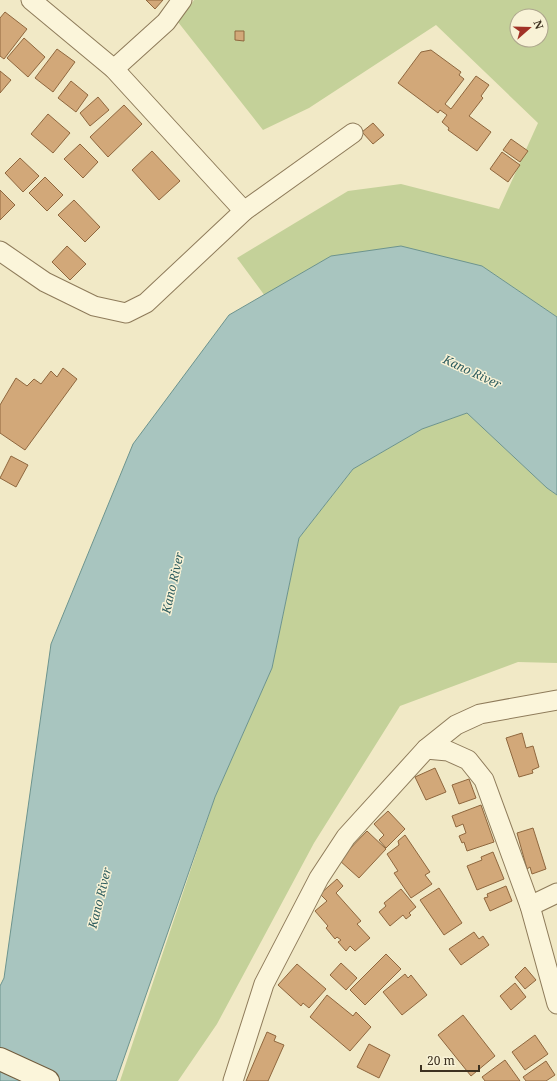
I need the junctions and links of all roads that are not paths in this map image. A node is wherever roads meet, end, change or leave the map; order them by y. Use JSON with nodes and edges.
{"nodes":[{"id":1,"x":32,"y":0,"type":"edge"},
{"id":2,"x":182,"y":0,"type":"edge"},
{"id":3,"x":114,"y":69,"type":"junction"},
{"id":4,"x":353,"y":133,"type":"dead end"},
{"id":5,"x":244,"y":211,"type":"junction"},
{"id":6,"x":0,"y":250,"type":"edge"},
{"id":7,"x":557,"y":700,"type":"edge"},
{"id":8,"x":426,"y":749,"type":"junction"},
{"id":9,"x":557,"y":893,"type":"edge"},
{"id":10,"x":530,"y":906,"type":"junction"},
{"id":11,"x":557,"y":1004,"type":"edge"},
{"id":12,"x":0,"y":1059,"type":"edge"},
{"id":13,"x":48,"y":1081,"type":"edge"},
{"id":14,"x":233,"y":1081,"type":"edge"}],
"edges":[{"from":1,"to":3,"type":"street"},
{"from":2,"to":3,"type":"street"},
{"from":3,"to":5,"type":"street"},
{"from":4,"to":5,"type":"street"},
{"from":5,"to":6,"type":"street"},
{"from":7,"to":8,"type":"street"},
{"from":8,"to":10,"type":"street"},
{"from":8,"to":14,"type":"street"},
{"from":9,"to":10,"type":"street"},
{"from":10,"to":11,"type":"street"},
{"from":12,"to":13,"type":"main road"}]}
